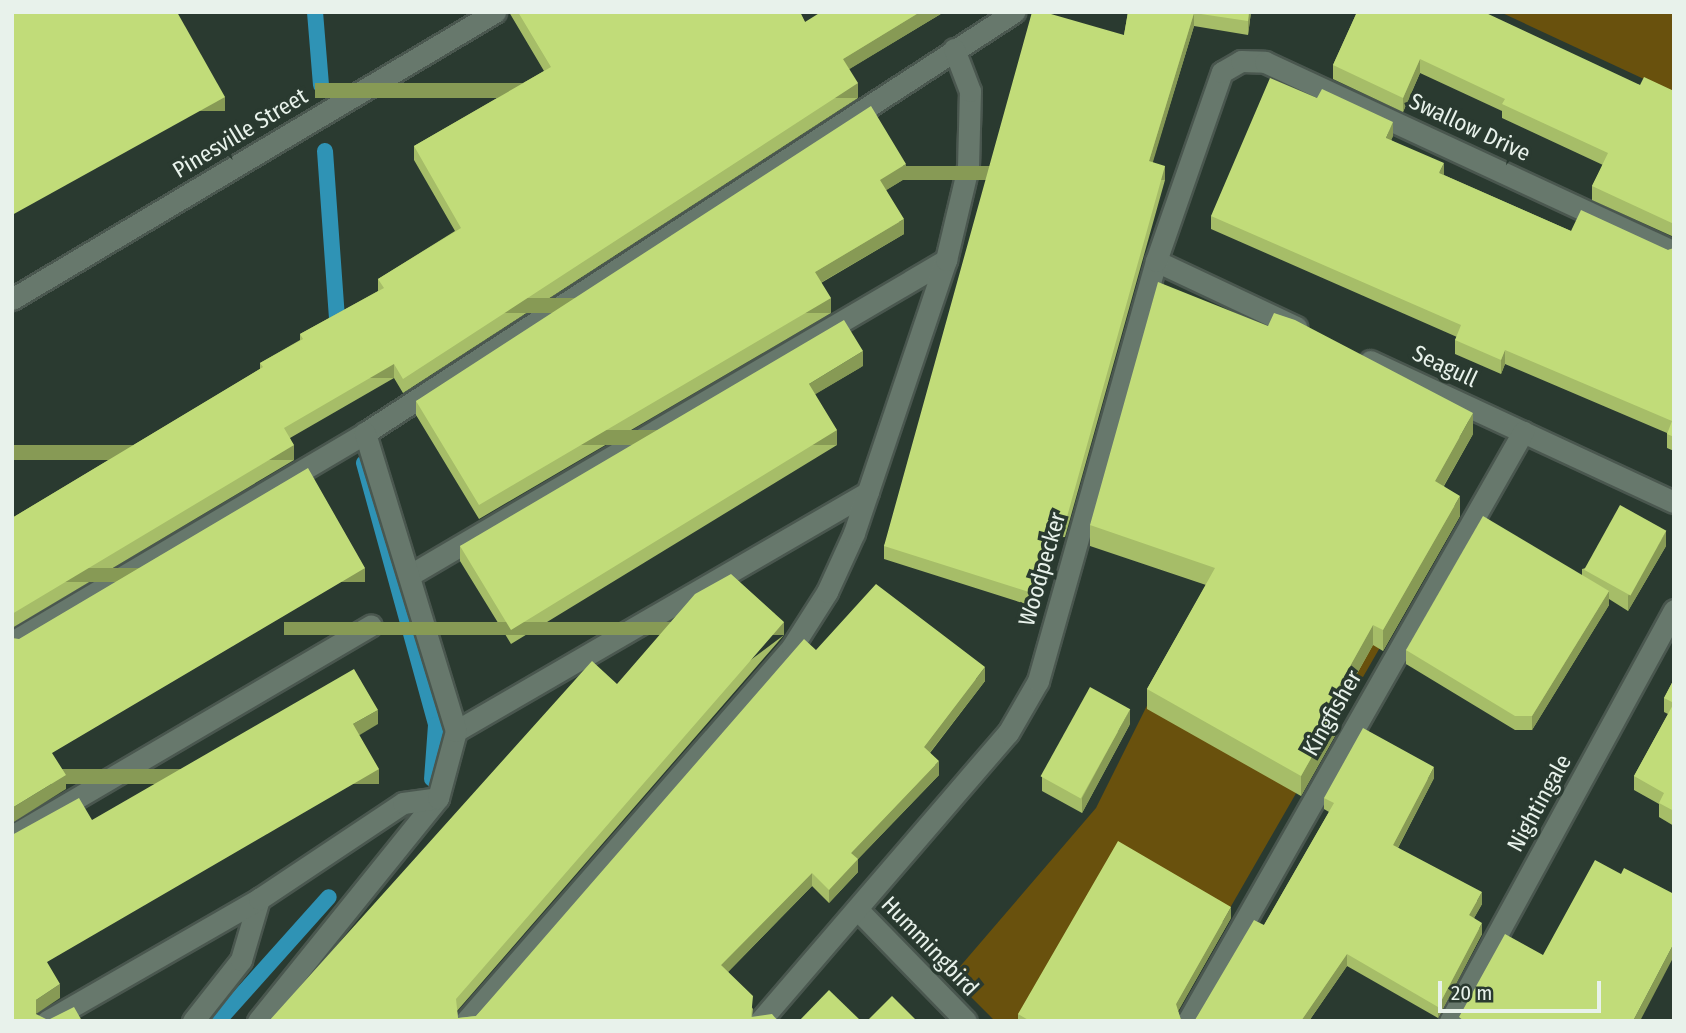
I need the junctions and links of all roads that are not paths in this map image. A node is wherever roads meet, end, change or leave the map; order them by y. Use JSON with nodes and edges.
{"nodes":[{"id":1,"x":495,"y":12,"type":"edge"},
{"id":2,"x":1014,"y":12,"type":"edge"},
{"id":3,"x":954,"y":49,"type":"junction"},
{"id":4,"x":1241,"y":61,"type":"joint"},
{"id":5,"x":1674,"y":252,"type":"edge"},
{"id":6,"x":946,"y":260,"type":"junction"},
{"id":7,"x":1156,"y":261,"type":"junction"},
{"id":8,"x":12,"y":299,"type":"edge"},
{"id":9,"x":1320,"y":337,"type":"edge"},
{"id":10,"x":1345,"y":349,"type":"edge"},
{"id":11,"x":1522,"y":432,"type":"junction"},
{"id":12,"x":365,"y":433,"type":"junction"},
{"id":13,"x":868,"y":492,"type":"junction"},
{"id":14,"x":1674,"y":502,"type":"edge"},
{"id":15,"x":410,"y":575,"type":"junction"},
{"id":16,"x":1674,"y":610,"type":"edge"},
{"id":17,"x":371,"y":625,"type":"dead end"},
{"id":18,"x":12,"y":642,"type":"edge"},
{"id":19,"x":456,"y":731,"type":"junction"},
{"id":20,"x":438,"y":799,"type":"junction"},
{"id":21,"x":12,"y":836,"type":"edge"},
{"id":22,"x":259,"y":899,"type":"junction"},
{"id":23,"x":857,"y":909,"type":"junction"},
{"id":24,"x":47,"y":1021,"type":"edge"},
{"id":25,"x":193,"y":1021,"type":"edge"},
{"id":26,"x":258,"y":1021,"type":"edge"},
{"id":27,"x":466,"y":1021,"type":"edge"},
{"id":28,"x":760,"y":1021,"type":"edge"},
{"id":29,"x":966,"y":1021,"type":"edge"},
{"id":30,"x":1188,"y":1021,"type":"edge"},
{"id":31,"x":1450,"y":1021,"type":"edge"}],
"edges":[{"from":1,"to":8,"type":"street","name":"Pinesville Street"},
{"from":2,"to":3,"type":"street"},
{"from":3,"to":6,"type":"street"},
{"from":3,"to":12,"type":"street"},
{"from":4,"to":5,"type":"street","name":"Swallow Drive"},
{"from":4,"to":7,"type":"street","name":"Woodpecker"},
{"from":6,"to":13,"type":"street"},
{"from":6,"to":15,"type":"street"},
{"from":7,"to":9,"type":"street"},
{"from":7,"to":23,"type":"street","name":"Woodpecker"},
{"from":10,"to":11,"type":"street","name":"Seagull"},
{"from":11,"to":14,"type":"street","name":"Seagull"},
{"from":11,"to":30,"type":"street","name":"Kingfisher"},
{"from":12,"to":15,"type":"street"},
{"from":12,"to":18,"type":"street"},
{"from":13,"to":19,"type":"street"},
{"from":13,"to":27,"type":"street"},
{"from":15,"to":19,"type":"street"},
{"from":16,"to":31,"type":"street","name":"Nightingale"},
{"from":17,"to":21,"type":"street"},
{"from":19,"to":20,"type":"street"},
{"from":20,"to":22,"type":"street"},
{"from":20,"to":26,"type":"street"},
{"from":22,"to":24,"type":"street"},
{"from":22,"to":25,"type":"street"},
{"from":23,"to":28,"type":"street","name":"Woodpecker"},
{"from":23,"to":29,"type":"street","name":"Hummingbird"}]}
